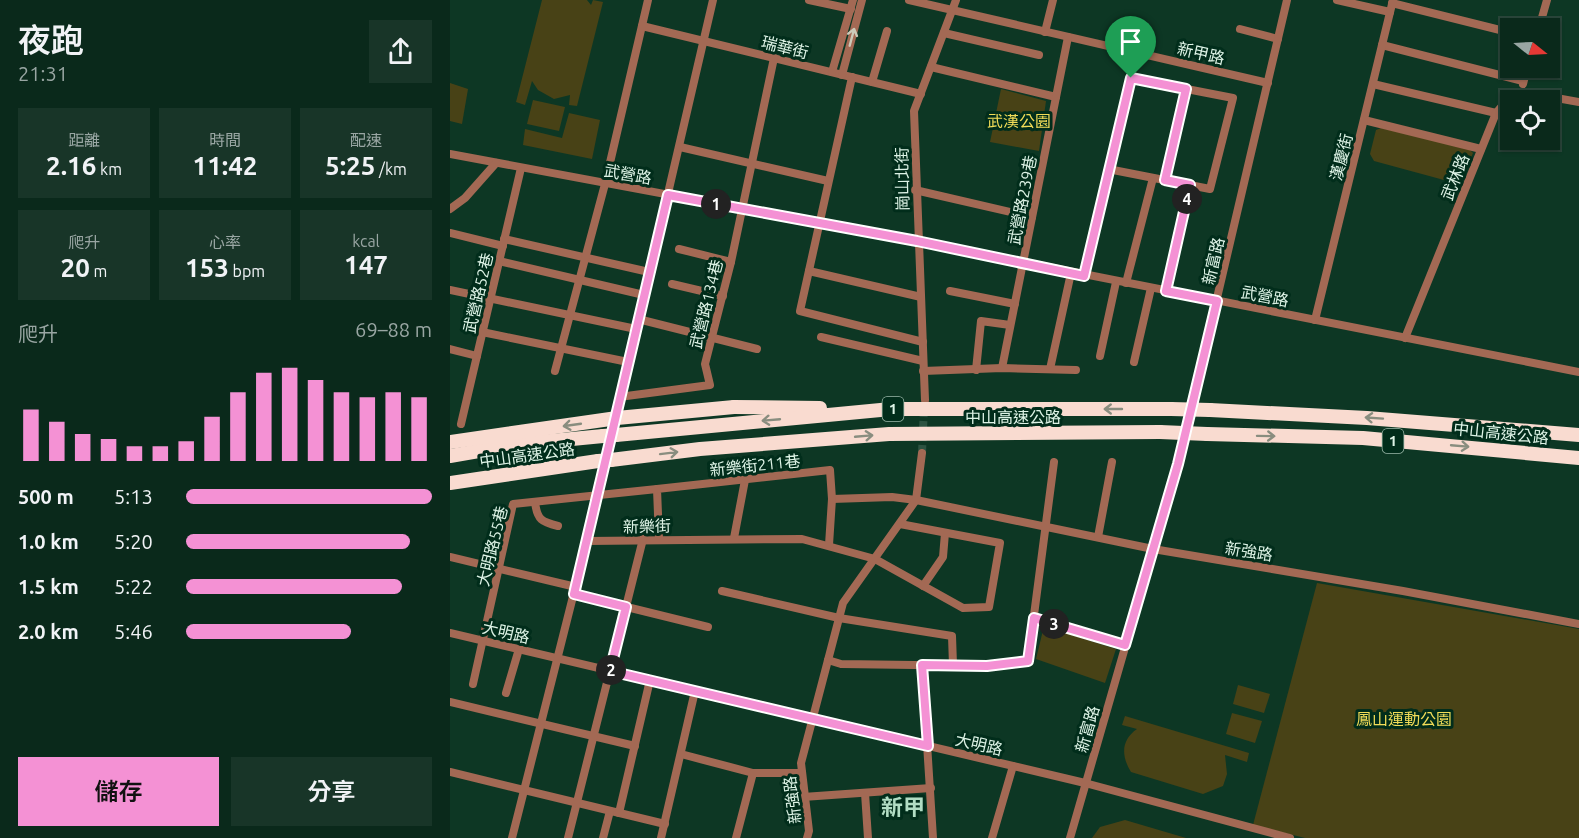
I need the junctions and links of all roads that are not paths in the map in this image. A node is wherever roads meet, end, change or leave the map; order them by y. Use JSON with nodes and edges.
{"nodes":[{"id":1,"x":648,"y":0,"type":"edge"},
{"id":2,"x":713,"y":0,"type":"edge"},
{"id":3,"x":808,"y":0,"type":"edge"},
{"id":4,"x":853,"y":0,"type":"edge"},
{"id":5,"x":862,"y":0,"type":"edge"},
{"id":6,"x":910,"y":0,"type":"edge"},
{"id":7,"x":956,"y":0,"type":"edge"},
{"id":8,"x":1053,"y":0,"type":"edge"},
{"id":9,"x":1287,"y":0,"type":"edge"},
{"id":10,"x":1337,"y":0,"type":"edge"},
{"id":11,"x":1547,"y":0,"type":"edge"},
{"id":12,"x":1393,"y":2,"type":"edge"},
{"id":13,"x":851,"y":9,"type":"junction"},
{"id":14,"x":952,"y":10,"type":"junction"},
{"id":15,"x":1390,"y":12,"type":"junction"},
{"id":16,"x":1542,"y":18,"type":"edge"},
{"id":17,"x":642,"y":26,"type":"junction"},
{"id":18,"x":1240,"y":29,"type":"dead end"},
{"id":19,"x":1500,"y":30,"type":"edge"},
{"id":20,"x":887,"y":32,"type":"dead end"},
{"id":21,"x":1045,"y":32,"type":"junction"},
{"id":22,"x":944,"y":33,"type":"junction"},
{"id":23,"x":1068,"y":37,"type":"junction"},
{"id":24,"x":1278,"y":39,"type":"junction"},
{"id":25,"x":703,"y":40,"type":"junction"},
{"id":26,"x":1382,"y":45,"type":"junction"},
{"id":27,"x":1039,"y":55,"type":"dead end"},
{"id":28,"x":774,"y":58,"type":"junction"},
{"id":29,"x":931,"y":67,"type":"junction"},
{"id":30,"x":832,"y":72,"type":"junction"},
{"id":31,"x":842,"y":75,"type":"junction"},
{"id":32,"x":852,"y":77,"type":"junction"},
{"id":33,"x":1525,"y":78,"type":"edge"},
{"id":34,"x":1524,"y":81,"type":"junction"},
{"id":35,"x":872,"y":82,"type":"junction"},
{"id":36,"x":1268,"y":83,"type":"junction"},
{"id":37,"x":1373,"y":84,"type":"junction"},
{"id":38,"x":1186,"y":89,"type":"junction"},
{"id":39,"x":1523,"y":90,"type":"edge"},
{"id":40,"x":921,"y":94,"type":"junction"},
{"id":41,"x":1056,"y":97,"type":"junction"},
{"id":42,"x":1560,"y":99,"type":"edge"},
{"id":43,"x":1579,"y":102,"type":"edge"},
{"id":44,"x":1500,"y":108,"type":"edge"},
{"id":45,"x":1496,"y":113,"type":"junction"},
{"id":46,"x":1364,"y":120,"type":"junction"},
{"id":47,"x":680,"y":147,"type":"junction"},
{"id":48,"x":1480,"y":148,"type":"junction"},
{"id":49,"x":450,"y":154,"type":"edge"},
{"id":50,"x":496,"y":163,"type":"junction"},
{"id":51,"x":752,"y":164,"type":"junction"},
{"id":52,"x":521,"y":168,"type":"junction"},
{"id":53,"x":1108,"y":169,"type":"junction"},
{"id":54,"x":1153,"y":178,"type":"junction"},
{"id":55,"x":1165,"y":180,"type":"junction"},
{"id":56,"x":828,"y":181,"type":"junction"},
{"id":57,"x":604,"y":184,"type":"junction"},
{"id":58,"x":1190,"y":185,"type":"junction"},
{"id":59,"x":915,"y":190,"type":"junction"},
{"id":60,"x":668,"y":195,"type":"junction"},
{"id":61,"x":450,"y":209,"type":"edge"},
{"id":62,"x":743,"y":209,"type":"junction"},
{"id":63,"x":1032,"y":217,"type":"junction"},
{"id":64,"x":819,"y":224,"type":"junction"},
{"id":65,"x":450,"y":233,"type":"edge"},
{"id":66,"x":917,"y":241,"type":"junction"},
{"id":67,"x":503,"y":242,"type":"junction"},
{"id":68,"x":679,"y":249,"type":"dead end"},
{"id":69,"x":585,"y":258,"type":"junction"},
{"id":70,"x":499,"y":261,"type":"junction"},
{"id":71,"x":731,"y":262,"type":"junction"},
{"id":72,"x":1023,"y":263,"type":"junction"},
{"id":73,"x":809,"y":271,"type":"junction"},
{"id":74,"x":650,"y":272,"type":"junction"},
{"id":75,"x":1071,"y":273,"type":"junction"},
{"id":76,"x":1084,"y":276,"type":"junction"},
{"id":77,"x":579,"y":280,"type":"junction"},
{"id":78,"x":1116,"y":282,"type":"junction"},
{"id":79,"x":672,"y":284,"type":"dead end"},
{"id":80,"x":1125,"y":284,"type":"junction"},
{"id":81,"x":1151,"y":288,"type":"junction"},
{"id":82,"x":450,"y":290,"type":"edge"},
{"id":83,"x":950,"y":291,"type":"dead end"},
{"id":84,"x":1166,"y":291,"type":"junction"},
{"id":85,"x":644,"y":295,"type":"junction"},
{"id":86,"x":723,"y":296,"type":"junction"},
{"id":87,"x":921,"y":297,"type":"junction"},
{"id":88,"x":489,"y":299,"type":"junction"},
{"id":89,"x":1217,"y":301,"type":"junction"},
{"id":90,"x":1015,"y":303,"type":"junction"},
{"id":91,"x":570,"y":316,"type":"junction"},
{"id":92,"x":638,"y":319,"type":"junction"},
{"id":93,"x":1316,"y":320,"type":"junction"},
{"id":94,"x":1010,"y":325,"type":"junction"},
{"id":95,"x":636,"y":329,"type":"junction"},
{"id":96,"x":482,"y":332,"type":"junction"},
{"id":97,"x":821,"y":337,"type":"dead end"},
{"id":98,"x":712,"y":338,"type":"junction"},
{"id":99,"x":1405,"y":338,"type":"junction"},
{"id":100,"x":923,"y":342,"type":"junction"},
{"id":101,"x":561,"y":348,"type":"junction"},
{"id":102,"x":450,"y":349,"type":"edge"},
{"id":103,"x":757,"y":349,"type":"dead end"},
{"id":104,"x":477,"y":356,"type":"junction"},
{"id":105,"x":1100,"y":356,"type":"dead end"},
{"id":106,"x":923,"y":361,"type":"junction"},
{"id":107,"x":628,"y":362,"type":"junction"},
{"id":108,"x":1134,"y":362,"type":"dead end"},
{"id":109,"x":1002,"y":368,"type":"junction"},
{"id":110,"x":1050,"y":369,"type":"junction"},
{"id":111,"x":976,"y":370,"type":"junction"},
{"id":112,"x":1076,"y":370,"type":"dead end"},
{"id":113,"x":555,"y":371,"type":"dead end"},
{"id":114,"x":923,"y":371,"type":"junction"},
{"id":115,"x":1579,"y":372,"type":"edge"},
{"id":116,"x":619,"y":397,"type":"junction"},
{"id":117,"x":924,"y":400,"type":"tunnel mouth"},
{"id":118,"x":891,"y":409,"type":"junction"},
{"id":119,"x":461,"y":424,"type":"dead end"},
{"id":120,"x":1579,"y":435,"type":"edge"},
{"id":121,"x":609,"y":438,"type":"junction"},
{"id":122,"x":450,"y":442,"type":"edge"},
{"id":123,"x":922,"y":453,"type":"tunnel mouth"},
{"id":124,"x":450,"y":456,"type":"edge"},
{"id":125,"x":1579,"y":458,"type":"edge"},
{"id":126,"x":1054,"y":462,"type":"dead end"},
{"id":127,"x":1112,"y":462,"type":"dead end"},
{"id":128,"x":744,"y":480,"type":"junction"},
{"id":129,"x":453,"y":483,"type":"edge"},
{"id":130,"x":657,"y":489,"type":"junction"},
{"id":131,"x":598,"y":496,"type":"junction"},
{"id":132,"x":832,"y":499,"type":"junction"},
{"id":133,"x":916,"y":500,"type":"junction"},
{"id":134,"x":535,"y":502,"type":"junction"},
{"id":135,"x":900,"y":524,"type":"junction"},
{"id":136,"x":558,"y":526,"type":"dead end"},
{"id":137,"x":1044,"y":527,"type":"junction"},
{"id":138,"x":945,"y":533,"type":"junction"},
{"id":139,"x":1098,"y":537,"type":"junction"},
{"id":140,"x":659,"y":538,"type":"junction"},
{"id":141,"x":734,"y":538,"type":"junction"},
{"id":142,"x":643,"y":539,"type":"junction"},
{"id":143,"x":587,"y":541,"type":"junction"},
{"id":144,"x":829,"y":545,"type":"junction"},
{"id":145,"x":1153,"y":549,"type":"junction"},
{"id":146,"x":450,"y":557,"type":"edge"},
{"id":147,"x":875,"y":559,"type":"junction"},
{"id":148,"x":499,"y":569,"type":"junction"},
{"id":149,"x":923,"y":586,"type":"junction"},
{"id":150,"x":575,"y":591,"type":"junction"},
{"id":151,"x":722,"y":591,"type":"dead end"},
{"id":152,"x":626,"y":607,"type":"junction"},
{"id":153,"x":839,"y":618,"type":"junction"},
{"id":154,"x":1034,"y":618,"type":"junction"},
{"id":155,"x":1579,"y":624,"type":"edge"},
{"id":156,"x":708,"y":627,"type":"dead end"},
{"id":157,"x":451,"y":633,"type":"edge"},
{"id":158,"x":483,"y":640,"type":"junction"},
{"id":159,"x":450,"y":642,"type":"edge"},
{"id":160,"x":1125,"y":645,"type":"junction"},
{"id":161,"x":519,"y":649,"type":"junction"},
{"id":162,"x":556,"y":657,"type":"junction"},
{"id":163,"x":828,"y":660,"type":"junction"},
{"id":164,"x":922,"y":665,"type":"junction"},
{"id":165,"x":953,"y":665,"type":"junction"},
{"id":166,"x":610,"y":671,"type":"junction"},
{"id":167,"x":650,"y":680,"type":"junction"},
{"id":168,"x":473,"y":684,"type":"dead end"},
{"id":169,"x":695,"y":691,"type":"junction"},
{"id":170,"x":506,"y":693,"type":"dead end"},
{"id":171,"x":450,"y":702,"type":"edge"},
{"id":172,"x":813,"y":719,"type":"junction"},
{"id":173,"x":539,"y":725,"type":"junction"},
{"id":174,"x":593,"y":737,"type":"junction"},
{"id":175,"x":635,"y":746,"type":"junction"},
{"id":176,"x":928,"y":746,"type":"junction"},
{"id":177,"x":681,"y":754,"type":"junction"},
{"id":178,"x":1013,"y":766,"type":"junction"},
{"id":179,"x":450,"y":772,"type":"edge"},
{"id":180,"x":753,"y":773,"type":"junction"},
{"id":181,"x":802,"y":773,"type":"junction"},
{"id":182,"x":1085,"y":783,"type":"junction"},
{"id":183,"x":931,"y":788,"type":"junction"},
{"id":184,"x":523,"y":790,"type":"junction"},
{"id":185,"x":865,"y":793,"type":"junction"},
{"id":186,"x":803,"y":797,"type":"junction"},
{"id":187,"x":577,"y":803,"type":"junction"},
{"id":188,"x":614,"y":812,"type":"junction"},
{"id":189,"x":664,"y":825,"type":"junction"},
{"id":190,"x":809,"y":836,"type":"edge"},
{"id":191,"x":512,"y":838,"type":"edge"},
{"id":192,"x":568,"y":838,"type":"edge"},
{"id":193,"x":603,"y":838,"type":"edge"},
{"id":194,"x":661,"y":838,"type":"edge"},
{"id":195,"x":736,"y":838,"type":"edge"},
{"id":196,"x":868,"y":838,"type":"edge"},
{"id":197,"x":933,"y":838,"type":"edge"},
{"id":198,"x":992,"y":838,"type":"edge"},
{"id":199,"x":1070,"y":838,"type":"edge"},
{"id":200,"x":1290,"y":838,"type":"edge"}],
"edges":[{"from":1,"to":17,"type":"street"},
{"from":2,"to":25,"type":"street"},
{"from":3,"to":13,"type":"street"},
{"from":4,"to":13,"type":"street"},
{"from":31,"to":5,"type":"street","one_way":true},
{"from":6,"to":14,"type":"street","name":"新甲路"},
{"from":7,"to":14,"type":"street","name":"崗山北街"},
{"from":8,"to":21,"type":"street"},
{"from":9,"to":24,"type":"street","name":"新富路"},
{"from":10,"to":15,"type":"street"},
{"from":11,"to":16,"type":"street"},
{"from":12,"to":15,"type":"street","name":"漢慶街"},
{"from":12,"to":19,"type":"street"},
{"from":13,"to":30,"type":"street"},
{"from":14,"to":21,"type":"street","name":"新甲路"},
{"from":14,"to":22,"type":"street","name":"崗山北街"},
{"from":15,"to":26,"type":"street","name":"漢慶街"},
{"from":17,"to":25,"type":"street","name":"瑞華街"},
{"from":17,"to":57,"type":"street"},
{"from":18,"to":24,"type":"street"},
{"from":20,"to":35,"type":"street"},
{"from":21,"to":23,"type":"street","name":"新甲路"},
{"from":22,"to":27,"type":"street"},
{"from":22,"to":29,"type":"street","name":"崗山北街"},
{"from":23,"to":36,"type":"street","name":"新甲路"},
{"from":23,"to":41,"type":"street","name":"武營路239巷"},
{"from":24,"to":36,"type":"street","name":"新富路"},
{"from":25,"to":28,"type":"street","name":"瑞華街"},
{"from":25,"to":47,"type":"street"},
{"from":26,"to":34,"type":"street"},
{"from":26,"to":37,"type":"street","name":"漢慶街"},
{"from":28,"to":30,"type":"street","name":"瑞華街"},
{"from":28,"to":51,"type":"street","name":"武營路134巷"},
{"from":29,"to":40,"type":"street","name":"崗山北街"},
{"from":29,"to":41,"type":"street"},
{"from":30,"to":31,"type":"street","name":"瑞華街"},
{"from":31,"to":32,"type":"street","name":"瑞華街"},
{"from":32,"to":35,"type":"street","name":"瑞華街"},
{"from":32,"to":56,"type":"street"},
{"from":33,"to":34,"type":"street"},
{"from":34,"to":39,"type":"street"},
{"from":35,"to":40,"type":"street","name":"瑞華街"},
{"from":36,"to":89,"type":"street","name":"新富路"},
{"from":37,"to":45,"type":"street"},
{"from":37,"to":46,"type":"street","name":"漢慶街"},
{"from":38,"to":53,"type":"street"},
{"from":38,"to":55,"type":"street"},
{"from":38,"to":58,"type":"street"},
{"from":40,"to":59,"type":"street","name":"崗山北街"},
{"from":41,"to":63,"type":"street","name":"武營路239巷"},
{"from":42,"to":43,"type":"street"},
{"from":44,"to":45,"type":"street","name":"武林路"},
{"from":45,"to":48,"type":"street","name":"武林路"},
{"from":46,"to":48,"type":"street"},
{"from":46,"to":93,"type":"street","name":"漢慶街"},
{"from":47,"to":51,"type":"street"},
{"from":47,"to":60,"type":"street"},
{"from":48,"to":99,"type":"street","name":"武林路"},
{"from":49,"to":50,"type":"street","name":"武營路"},
{"from":50,"to":52,"type":"street","name":"武營路"},
{"from":50,"to":61,"type":"street"},
{"from":51,"to":56,"type":"street"},
{"from":51,"to":62,"type":"street","name":"武營路134巷"},
{"from":52,"to":57,"type":"street","name":"武營路"},
{"from":52,"to":67,"type":"street","name":"武營路52巷"},
{"from":53,"to":54,"type":"street"},
{"from":53,"to":76,"type":"street"},
{"from":54,"to":55,"type":"street"},
{"from":54,"to":80,"type":"street"},
{"from":55,"to":58,"type":"street"},
{"from":56,"to":64,"type":"street"},
{"from":57,"to":60,"type":"street","name":"武營路"},
{"from":57,"to":69,"type":"street"},
{"from":58,"to":84,"type":"street"},
{"from":59,"to":63,"type":"street"},
{"from":59,"to":66,"type":"street","name":"崗山北街"},
{"from":60,"to":62,"type":"street","name":"武營路"},
{"from":60,"to":74,"type":"street"},
{"from":62,"to":64,"type":"street","name":"武營路"},
{"from":62,"to":71,"type":"street","name":"武營路134巷"},
{"from":63,"to":72,"type":"street","name":"武營路239巷"},
{"from":64,"to":66,"type":"street","name":"武營路"},
{"from":64,"to":73,"type":"street"},
{"from":65,"to":67,"type":"street"},
{"from":66,"to":72,"type":"street","name":"武營路"},
{"from":66,"to":87,"type":"street","name":"崗山北街"},
{"from":67,"to":69,"type":"street"},
{"from":67,"to":70,"type":"street","name":"武營路52巷"},
{"from":68,"to":71,"type":"street"},
{"from":69,"to":74,"type":"street"},
{"from":69,"to":77,"type":"street"},
{"from":70,"to":77,"type":"street"},
{"from":70,"to":88,"type":"street","name":"武營路52巷"},
{"from":71,"to":86,"type":"street","name":"武營路134巷"},
{"from":72,"to":75,"type":"street","name":"武營路"},
{"from":72,"to":90,"type":"street","name":"武營路239巷"},
{"from":73,"to":87,"type":"street"},
{"from":73,"to":100,"type":"street"},
{"from":74,"to":85,"type":"street"},
{"from":75,"to":76,"type":"street","name":"武營路"},
{"from":75,"to":110,"type":"street"},
{"from":76,"to":78,"type":"street","name":"武營路"},
{"from":77,"to":85,"type":"street"},
{"from":77,"to":91,"type":"street"},
{"from":78,"to":80,"type":"street","name":"武營路"},
{"from":78,"to":105,"type":"street"},
{"from":79,"to":86,"type":"street"},
{"from":80,"to":81,"type":"street","name":"武營路"},
{"from":81,"to":84,"type":"street","name":"武營路"},
{"from":81,"to":108,"type":"street"},
{"from":82,"to":88,"type":"street"},
{"from":83,"to":90,"type":"street"},
{"from":84,"to":89,"type":"street","name":"武營路"},
{"from":85,"to":92,"type":"street"},
{"from":86,"to":98,"type":"street","name":"武營路134巷"},
{"from":87,"to":100,"type":"street","name":"崗山北街"},
{"from":88,"to":91,"type":"street"},
{"from":88,"to":96,"type":"street","name":"武營路52巷"},
{"from":89,"to":93,"type":"street","name":"武營路"},
{"from":89,"to":145,"type":"street","name":"新富路"},
{"from":90,"to":94,"type":"street","name":"武營路239巷"},
{"from":91,"to":95,"type":"street"},
{"from":91,"to":101,"type":"street"},
{"from":92,"to":95,"type":"street"},
{"from":92,"to":98,"type":"street"},
{"from":93,"to":99,"type":"street","name":"武營路"},
{"from":94,"to":109,"type":"street","name":"武營路239巷"},
{"from":94,"to":111,"type":"street"},
{"from":95,"to":107,"type":"street"},
{"from":96,"to":101,"type":"street"},
{"from":96,"to":104,"type":"street","name":"武營路52巷"},
{"from":97,"to":106,"type":"street"},
{"from":98,"to":103,"type":"street"},
{"from":98,"to":116,"type":"street","name":"武營路134巷"},
{"from":99,"to":115,"type":"street","name":"武營路"},
{"from":100,"to":106,"type":"street","name":"崗山北街"},
{"from":101,"to":107,"type":"street"},
{"from":101,"to":113,"type":"street"},
{"from":102,"to":104,"type":"street"},
{"from":104,"to":119,"type":"street","name":"武營路52巷"},
{"from":106,"to":114,"type":"street","name":"崗山北街"},
{"from":107,"to":116,"type":"street"},
{"from":109,"to":110,"type":"street"},
{"from":109,"to":111,"type":"street"},
{"from":110,"to":112,"type":"street"},
{"from":111,"to":114,"type":"street"},
{"from":114,"to":117,"type":"street","name":"崗山北街"},
{"from":116,"to":121,"type":"street"},
{"from":120,"to":118,"type":"highway","name":"中山高速公路","number":"1","one_way":true,"bridge":true},
{"from":118,"to":121,"type":"highway","name":"中山高速公路","number":"1","one_way":true},
{"from":118,"to":122,"type":"highway","one_way":true,"bridge":true},
{"from":121,"to":124,"type":"highway","name":"中山高速公路","number":"1"},
{"from":121,"to":131,"type":"street"},
{"from":123,"to":133,"type":"street","name":"新強路"},
{"from":129,"to":125,"type":"highway","name":"中山高速公路","number":"1","one_way":true,"bridge":true},
{"from":126,"to":137,"type":"street"},
{"from":127,"to":139,"type":"street"},
{"from":128,"to":130,"type":"street","name":"新樂街211巷"},
{"from":128,"to":132,"type":"street","name":"新樂街211巷"},
{"from":128,"to":141,"type":"street"},
{"from":130,"to":131,"type":"street","name":"新樂街211巷"},
{"from":130,"to":140,"type":"street"},
{"from":131,"to":134,"type":"street","name":"大明路55巷"},
{"from":131,"to":143,"type":"street"},
{"from":132,"to":133,"type":"street"},
{"from":132,"to":144,"type":"street","name":"新樂街211巷"},
{"from":133,"to":135,"type":"street","name":"新強路"},
{"from":133,"to":137,"type":"street","name":"新強路"},
{"from":134,"to":136,"type":"street"},
{"from":134,"to":148,"type":"street","name":"大明路55巷"},
{"from":135,"to":138,"type":"street"},
{"from":135,"to":147,"type":"street","name":"新強路"},
{"from":137,"to":139,"type":"street","name":"新強路"},
{"from":137,"to":154,"type":"street"},
{"from":138,"to":149,"type":"street"},
{"from":138,"to":149,"type":"street","name":"新樂街"},
{"from":139,"to":145,"type":"street","name":"新強路"},
{"from":140,"to":141,"type":"street","name":"新樂街"},
{"from":140,"to":142,"type":"street","name":"新樂街"},
{"from":141,"to":144,"type":"street","name":"新樂街"},
{"from":142,"to":143,"type":"street","name":"新樂街"},
{"from":142,"to":152,"type":"street"},
{"from":143,"to":150,"type":"street"},
{"from":144,"to":147,"type":"street","name":"新樂街"},
{"from":145,"to":155,"type":"street","name":"新強路"},
{"from":145,"to":160,"type":"street","name":"新富路"},
{"from":146,"to":148,"type":"street"},
{"from":147,"to":149,"type":"street","name":"新樂街"},
{"from":147,"to":153,"type":"street","name":"新強路"},
{"from":148,"to":150,"type":"street"},
{"from":148,"to":158,"type":"street","name":"大明路55巷"},
{"from":150,"to":152,"type":"street"},
{"from":150,"to":162,"type":"street"},
{"from":151,"to":153,"type":"street"},
{"from":152,"to":156,"type":"street"},
{"from":152,"to":166,"type":"street"},
{"from":153,"to":163,"type":"street","name":"新強路"},
{"from":153,"to":165,"type":"street"},
{"from":154,"to":160,"type":"street"},
{"from":154,"to":165,"type":"street"},
{"from":157,"to":158,"type":"street","name":"大明路"},
{"from":157,"to":159,"type":"street"},
{"from":158,"to":161,"type":"street","name":"大明路"},
{"from":158,"to":168,"type":"street","name":"大明路55巷"},
{"from":160,"to":182,"type":"street","name":"新富路"},
{"from":161,"to":162,"type":"street","name":"大明路"},
{"from":161,"to":170,"type":"street"},
{"from":162,"to":166,"type":"street","name":"大明路"},
{"from":162,"to":173,"type":"street"},
{"from":163,"to":164,"type":"street"},
{"from":163,"to":172,"type":"street","name":"新強路"},
{"from":164,"to":165,"type":"street"},
{"from":164,"to":176,"type":"street"},
{"from":166,"to":167,"type":"street","name":"大明路"},
{"from":166,"to":174,"type":"street"},
{"from":167,"to":169,"type":"street","name":"大明路"},
{"from":167,"to":175,"type":"street"},
{"from":169,"to":172,"type":"street","name":"大明路"},
{"from":169,"to":177,"type":"street"},
{"from":171,"to":173,"type":"street"},
{"from":172,"to":176,"type":"street","name":"大明路"},
{"from":172,"to":181,"type":"street","name":"新強路"},
{"from":173,"to":174,"type":"street"},
{"from":173,"to":184,"type":"street"},
{"from":174,"to":175,"type":"street"},
{"from":174,"to":187,"type":"street"},
{"from":175,"to":188,"type":"street"},
{"from":176,"to":178,"type":"street","name":"大明路"},
{"from":176,"to":183,"type":"street"},
{"from":177,"to":180,"type":"street"},
{"from":177,"to":189,"type":"street"},
{"from":178,"to":182,"type":"street","name":"大明路"},
{"from":178,"to":198,"type":"street"},
{"from":179,"to":184,"type":"street"},
{"from":180,"to":181,"type":"street"},
{"from":180,"to":195,"type":"street"},
{"from":181,"to":186,"type":"street","name":"新強路"},
{"from":182,"to":199,"type":"street","name":"新富路"},
{"from":182,"to":200,"type":"street","name":"大明路"},
{"from":183,"to":185,"type":"street"},
{"from":183,"to":197,"type":"street"},
{"from":184,"to":187,"type":"street"},
{"from":184,"to":191,"type":"street"},
{"from":185,"to":186,"type":"street"},
{"from":185,"to":196,"type":"street"},
{"from":186,"to":190,"type":"street","name":"新強路"},
{"from":187,"to":188,"type":"street"},
{"from":187,"to":192,"type":"street"},
{"from":188,"to":189,"type":"street"},
{"from":188,"to":193,"type":"street"},
{"from":189,"to":194,"type":"street"}]}
